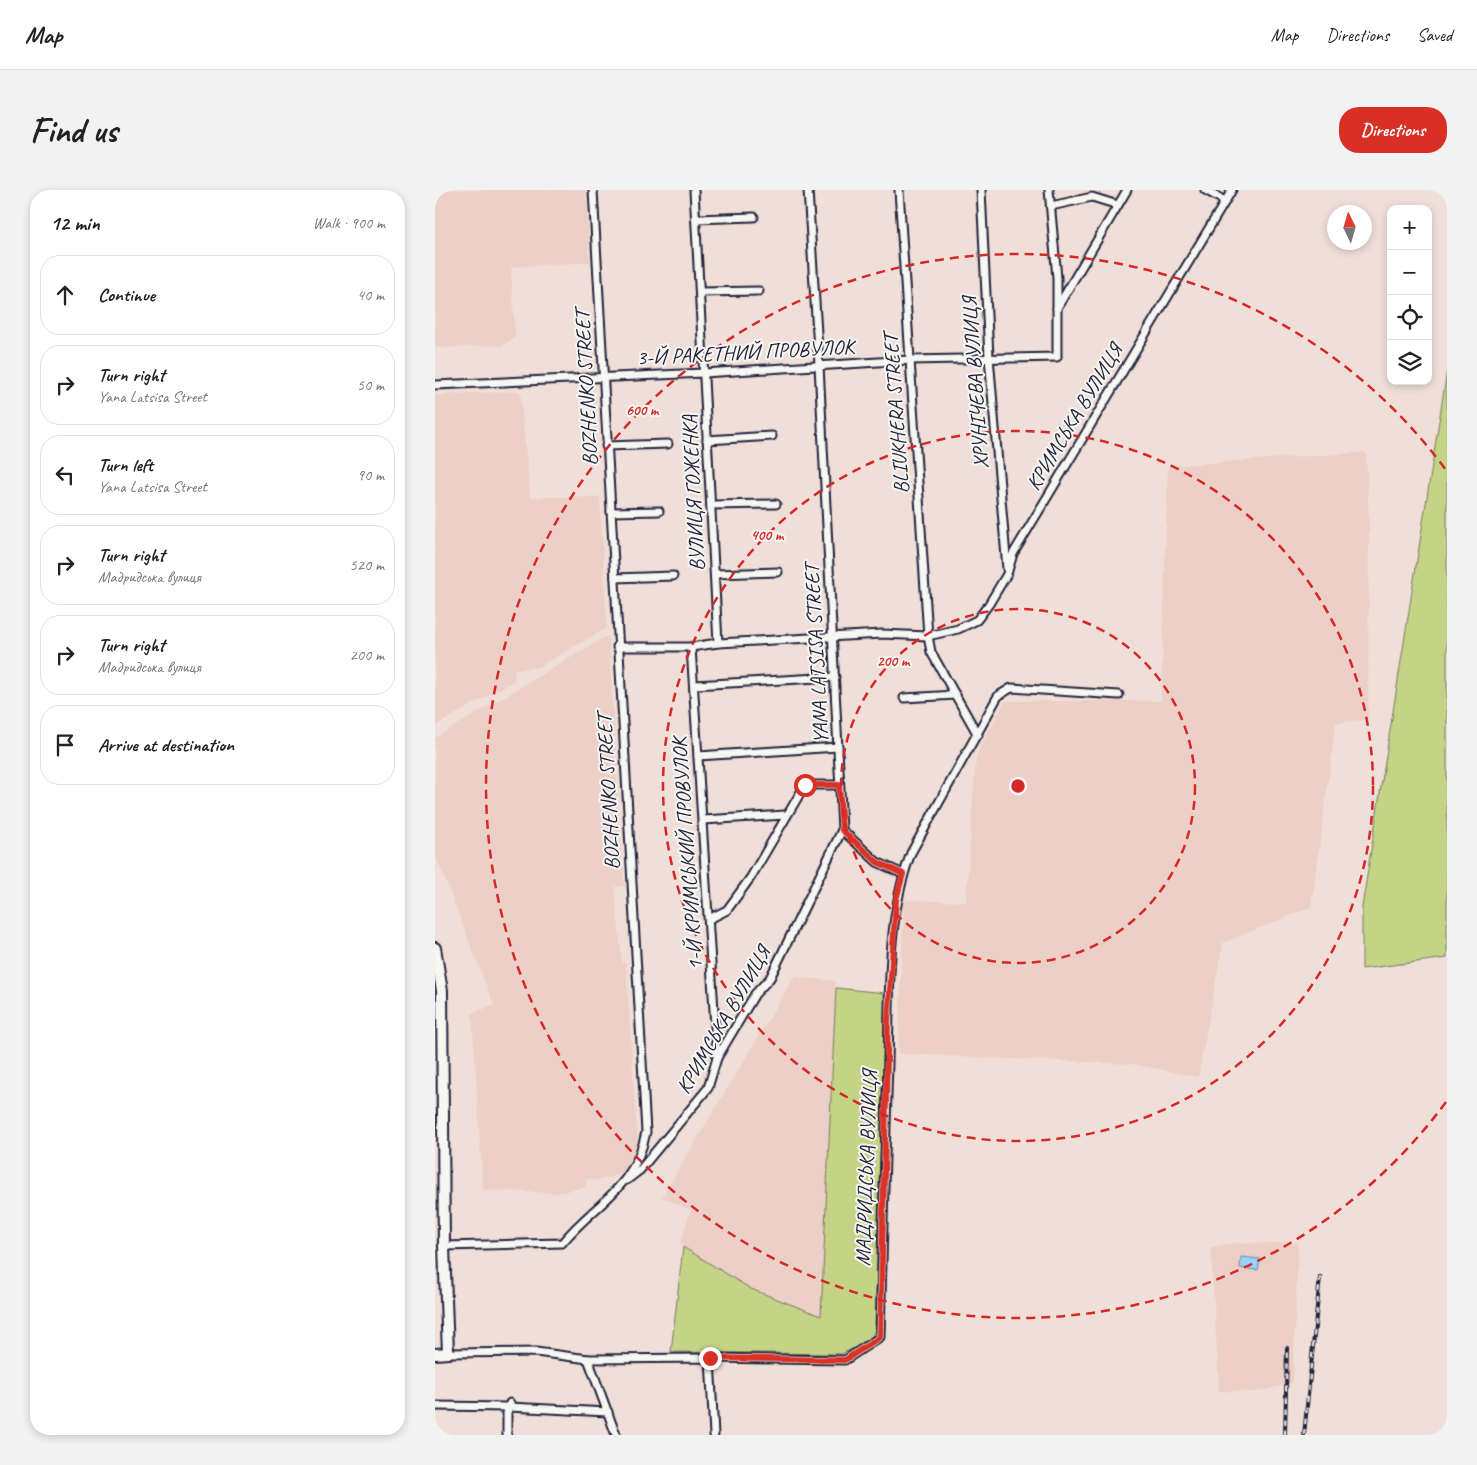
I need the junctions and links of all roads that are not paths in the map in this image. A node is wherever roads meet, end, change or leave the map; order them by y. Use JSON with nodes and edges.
{"nodes":[{"id":1,"x":593,"y":190,"type":"edge"},
{"id":2,"x":694,"y":190,"type":"edge"},
{"id":3,"x":808,"y":190,"type":"edge"},
{"id":4,"x":899,"y":190,"type":"edge"},
{"id":5,"x":981,"y":190,"type":"edge"},
{"id":6,"x":1049,"y":190,"type":"edge"},
{"id":7,"x":1127,"y":190,"type":"edge"},
{"id":8,"x":1205,"y":190,"type":"edge"},
{"id":9,"x":1233,"y":190,"type":"edge"},
{"id":10,"x":1225,"y":201,"type":"junction"},
{"id":11,"x":1118,"y":205,"type":"junction"},
{"id":12,"x":1051,"y":206,"type":"junction"},
{"id":13,"x":754,"y":217,"type":"dead end"},
{"id":14,"x":696,"y":219,"type":"junction"},
{"id":15,"x":759,"y":291,"type":"dead end"},
{"id":16,"x":700,"y":292,"type":"junction"},
{"id":17,"x":1055,"y":310,"type":"junction"},
{"id":18,"x":989,"y":357,"type":"junction"},
{"id":19,"x":910,"y":360,"type":"junction"},
{"id":20,"x":819,"y":365,"type":"junction"},
{"id":21,"x":704,"y":373,"type":"junction"},
{"id":22,"x":603,"y":377,"type":"junction"},
{"id":23,"x":435,"y":385,"type":"edge"},
{"id":24,"x":772,"y":436,"type":"dead end"},
{"id":25,"x":707,"y":440,"type":"junction"},
{"id":26,"x":668,"y":444,"type":"dead end"},
{"id":27,"x":606,"y":446,"type":"junction"},
{"id":28,"x":776,"y":504,"type":"dead end"},
{"id":29,"x":711,"y":505,"type":"junction"},
{"id":30,"x":659,"y":511,"type":"dead end"},
{"id":31,"x":611,"y":512,"type":"junction"},
{"id":32,"x":778,"y":572,"type":"dead end"},
{"id":33,"x":715,"y":574,"type":"junction"},
{"id":34,"x":1007,"y":574,"type":"junction"},
{"id":35,"x":673,"y":576,"type":"dead end"},
{"id":36,"x":615,"y":578,"type":"junction"},
{"id":37,"x":928,"y":636,"type":"junction"},
{"id":38,"x":832,"y":637,"type":"junction"},
{"id":39,"x":718,"y":643,"type":"junction"},
{"id":40,"x":691,"y":647,"type":"junction"},
{"id":41,"x":617,"y":648,"type":"junction"},
{"id":42,"x":835,"y":677,"type":"junction"},
{"id":43,"x":694,"y":685,"type":"junction"},
{"id":44,"x":955,"y":695,"type":"junction"},
{"id":45,"x":1119,"y":695,"type":"dead end"},
{"id":46,"x":904,"y":698,"type":"dead end"},
{"id":47,"x":978,"y":735,"type":"junction"},
{"id":48,"x":838,"y":747,"type":"junction"},
{"id":49,"x":698,"y":756,"type":"junction"},
{"id":50,"x":839,"y":785,"type":"junction"},
{"id":51,"x":786,"y":815,"type":"junction"},
{"id":52,"x":703,"y":820,"type":"junction"},
{"id":53,"x":842,"y":830,"type":"junction"},
{"id":54,"x":903,"y":874,"type":"junction"},
{"id":55,"x":709,"y":919,"type":"junction"},
{"id":56,"x":435,"y":948,"type":"edge"},
{"id":57,"x":717,"y":1058,"type":"junction"},
{"id":58,"x":624,"y":1183,"type":"junction"},
{"id":59,"x":444,"y":1246,"type":"junction"},
{"id":60,"x":448,"y":1353,"type":"junction"},
{"id":61,"x":435,"y":1354,"type":"edge"},
{"id":62,"x":710,"y":1358,"type":"junction"},
{"id":63,"x":588,"y":1359,"type":"junction"},
{"id":64,"x":510,"y":1405,"type":"junction"},
{"id":65,"x":435,"y":1406,"type":"edge"},
{"id":66,"x":608,"y":1412,"type":"junction"},
{"id":67,"x":507,"y":1435,"type":"edge"},
{"id":68,"x":616,"y":1435,"type":"edge"},
{"id":69,"x":713,"y":1435,"type":"edge"}],
"edges":[{"from":1,"to":22,"type":"street","name":"BOZHENKO STREET"},
{"from":2,"to":14,"type":"street","name":"ВУЛИЦЯ ГОЖЕНКА"},
{"from":3,"to":20,"type":"street","name":"YANA LATSISA STREET"},
{"from":4,"to":19,"type":"street","name":"BLIUKHERA STREET"},
{"from":5,"to":18,"type":"street","name":"ХРУНІЧЕВА ВУЛИЦЯ"},
{"from":6,"to":12,"type":"street"},
{"from":7,"to":11,"type":"street"},
{"from":8,"to":10,"type":"street"},
{"from":9,"to":10,"type":"street","name":"КРИМСЬКА ВУЛИЦЯ"},
{"from":10,"to":34,"type":"street","name":"КРИМСЬКА ВУЛИЦЯ"},
{"from":11,"to":12,"type":"street"},
{"from":11,"to":17,"type":"street"},
{"from":12,"to":17,"type":"street"},
{"from":13,"to":14,"type":"street"},
{"from":14,"to":16,"type":"street","name":"ВУЛИЦЯ ГОЖЕНКА"},
{"from":15,"to":16,"type":"street"},
{"from":16,"to":21,"type":"street","name":"ВУЛИЦЯ ГОЖЕНКА"},
{"from":17,"to":18,"type":"street","name":"3-Й РАКЕТНИЙ ПРОВУЛОК"},
{"from":18,"to":19,"type":"street","name":"3-Й РАКЕТНИЙ ПРОВУЛОК"},
{"from":18,"to":34,"type":"street","name":"ХРУНІЧЕВА ВУЛИЦЯ"},
{"from":19,"to":20,"type":"street","name":"3-Й РАКЕТНИЙ ПРОВУЛОК"},
{"from":19,"to":37,"type":"street","name":"BLIUKHERA STREET"},
{"from":20,"to":21,"type":"street","name":"3-Й РАКЕТНИЙ ПРОВУЛОК"},
{"from":20,"to":38,"type":"street","name":"YANA LATSISA STREET"},
{"from":21,"to":22,"type":"street","name":"3-Й РАКЕТНИЙ ПРОВУЛОК"},
{"from":21,"to":25,"type":"street","name":"ВУЛИЦЯ ГОЖЕНКА"},
{"from":22,"to":23,"type":"street","name":"3-Й РАКЕТНИЙ ПРОВУЛОК"},
{"from":22,"to":27,"type":"street","name":"BOZHENKO STREET"},
{"from":24,"to":25,"type":"street"},
{"from":25,"to":29,"type":"street","name":"ВУЛИЦЯ ГОЖЕНКА"},
{"from":26,"to":27,"type":"street"},
{"from":27,"to":31,"type":"street","name":"BOZHENKO STREET"},
{"from":28,"to":29,"type":"street"},
{"from":29,"to":33,"type":"street","name":"ВУЛИЦЯ ГОЖЕНКА"},
{"from":30,"to":31,"type":"street"},
{"from":31,"to":36,"type":"street","name":"BOZHENKO STREET"},
{"from":32,"to":33,"type":"street"},
{"from":33,"to":39,"type":"street","name":"ВУЛИЦЯ ГОЖЕНКА"},
{"from":34,"to":37,"type":"street","name":"КРИМСЬКА ВУЛИЦЯ"},
{"from":35,"to":36,"type":"street"},
{"from":36,"to":41,"type":"street","name":"BOZHENKO STREET"},
{"from":37,"to":38,"type":"street","name":"КРИМСЬКА ВУЛИЦЯ"},
{"from":37,"to":44,"type":"street","name":"BLIUKHERA STREET"},
{"from":38,"to":39,"type":"street","name":"КРИМСЬКА ВУЛИЦЯ"},
{"from":38,"to":42,"type":"street","name":"YANA LATSISA STREET"},
{"from":39,"to":40,"type":"street","name":"КРИМСЬКА ВУЛИЦЯ"},
{"from":40,"to":41,"type":"street","name":"КРИМСЬКА ВУЛИЦЯ"},
{"from":40,"to":43,"type":"street","name":"1-Й КРИМСЬКИЙ ПРОВУЛОК"},
{"from":41,"to":58,"type":"street","name":"BOZHENKO STREET"},
{"from":42,"to":43,"type":"street"},
{"from":42,"to":48,"type":"street","name":"YANA LATSISA STREET"},
{"from":43,"to":49,"type":"street","name":"1-Й КРИМСЬКИЙ ПРОВУЛОК"},
{"from":44,"to":46,"type":"street"},
{"from":44,"to":47,"type":"street","name":"BLIUKHERA STREET"},
{"from":45,"to":47,"type":"street","name":"МАДРИДСЬКА ВУЛИЦЯ"},
{"from":47,"to":54,"type":"street","name":"МАДРИДСЬКА ВУЛИЦЯ"},
{"from":48,"to":49,"type":"street"},
{"from":48,"to":50,"type":"street","name":"YANA LATSISA STREET"},
{"from":49,"to":52,"type":"street","name":"1-Й КРИМСЬКИЙ ПРОВУЛОК"},
{"from":50,"to":51,"type":"street"},
{"from":50,"to":53,"type":"street","name":"YANA LATSISA STREET"},
{"from":51,"to":52,"type":"street"},
{"from":51,"to":55,"type":"street"},
{"from":52,"to":55,"type":"street","name":"1-Й КРИМСЬКИЙ ПРОВУЛОК"},
{"from":53,"to":54,"type":"street"},
{"from":53,"to":57,"type":"street","name":"КРИМСЬКА ВУЛИЦЯ"},
{"from":54,"to":62,"type":"street","name":"МАДРИДСЬКА ВУЛИЦЯ"},
{"from":55,"to":57,"type":"street","name":"1-Й КРИМСЬКИЙ ПРОВУЛОК"},
{"from":56,"to":59,"type":"street"},
{"from":57,"to":58,"type":"street","name":"КРИМСЬКА ВУЛИЦЯ"},
{"from":58,"to":59,"type":"street","name":"BOZHENKO STREET"},
{"from":59,"to":60,"type":"street"},
{"from":60,"to":61,"type":"street","name":"МАДРИДСЬКА ВУЛИЦЯ"},
{"from":60,"to":63,"type":"street","name":"МАДРИДСЬКА ВУЛИЦЯ"},
{"from":62,"to":63,"type":"street","name":"МАДРИДСЬКА ВУЛИЦЯ"},
{"from":62,"to":69,"type":"street"},
{"from":63,"to":66,"type":"street"},
{"from":64,"to":65,"type":"street"},
{"from":64,"to":66,"type":"street"},
{"from":64,"to":67,"type":"street"},
{"from":66,"to":68,"type":"street"}]}
